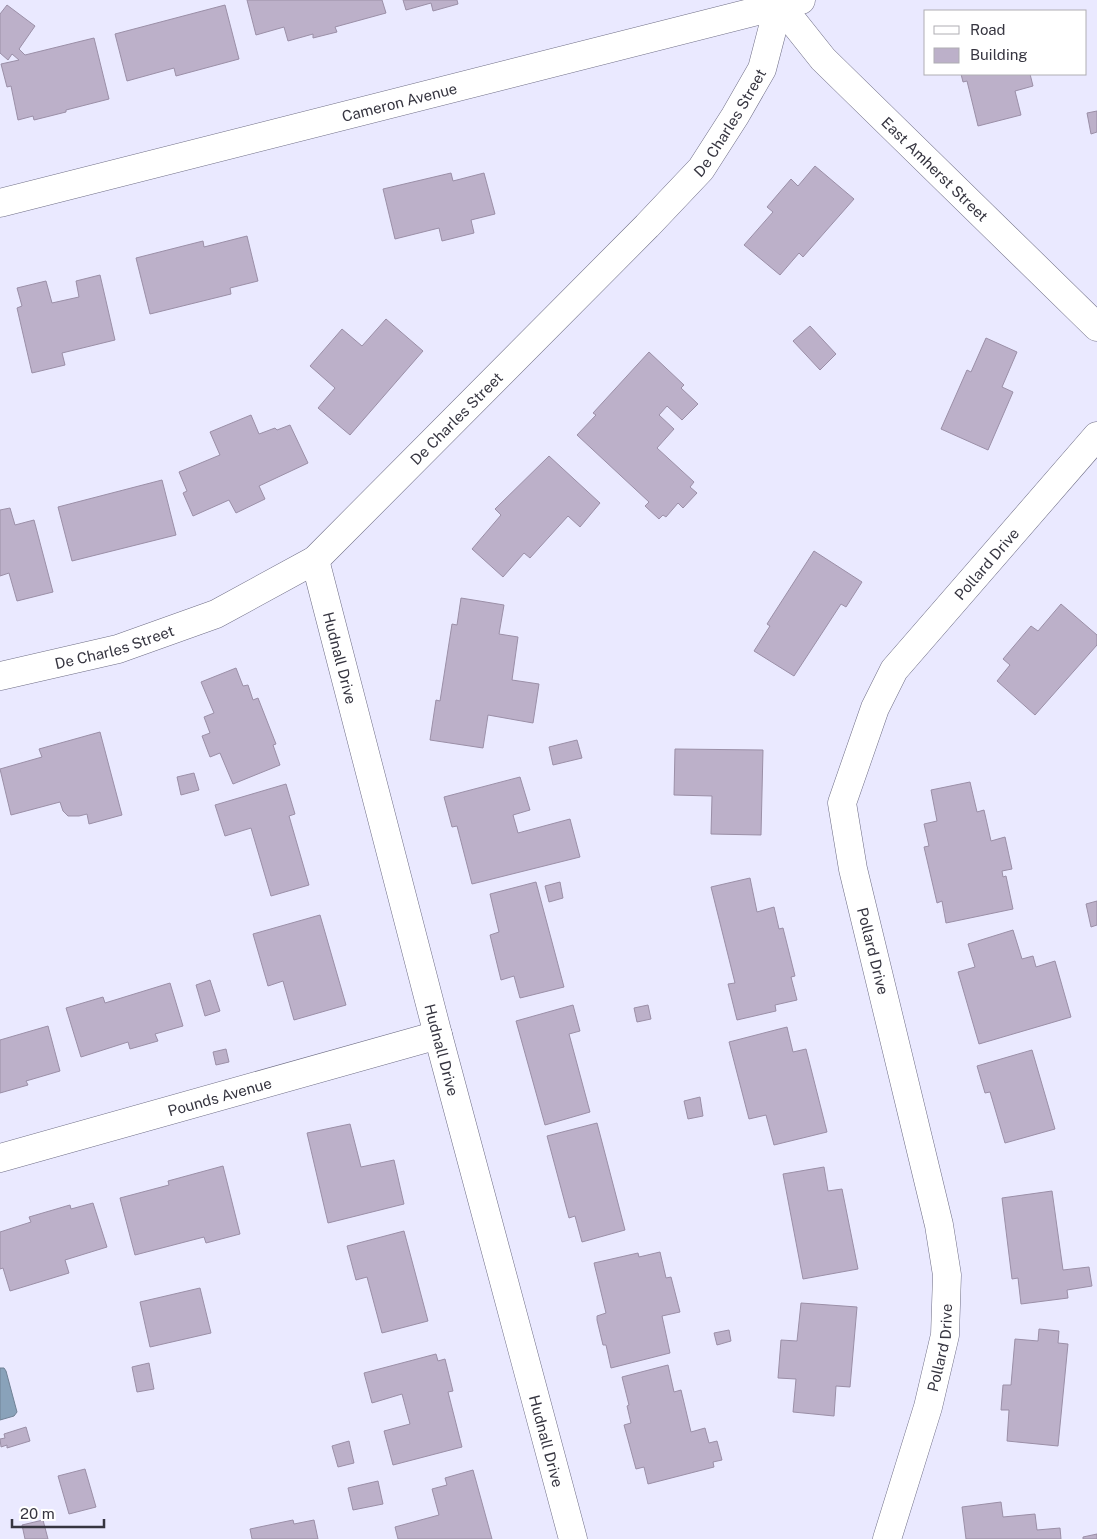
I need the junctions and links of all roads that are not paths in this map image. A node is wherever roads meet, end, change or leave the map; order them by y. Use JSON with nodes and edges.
{"nodes":[{"id":1,"x":787,"y":2,"type":"edge"},
{"id":2,"x":0,"y":203,"type":"edge"},
{"id":3,"x":1097,"y":327,"type":"edge"},
{"id":4,"x":1097,"y":436,"type":"edge"},
{"id":5,"x":315,"y":560,"type":"junction"},
{"id":6,"x":0,"y":676,"type":"edge"},
{"id":7,"x":438,"y":1034,"type":"junction"},
{"id":8,"x":0,"y":1158,"type":"edge"},
{"id":9,"x":573,"y":1539,"type":"edge"},
{"id":10,"x":887,"y":1539,"type":"edge"}],
"edges":[{"from":1,"to":2,"type":"street","name":"Cameron Avenue"},
{"from":1,"to":3,"type":"street","name":"East Amherst Street"},
{"from":1,"to":5,"type":"street","name":"De Charles Street"},
{"from":4,"to":10,"type":"street","name":"Pollard Drive"},
{"from":5,"to":6,"type":"street","name":"De Charles Street"},
{"from":5,"to":7,"type":"street","name":"Hudnall Drive"},
{"from":7,"to":8,"type":"street","name":"Pounds Avenue"},
{"from":7,"to":9,"type":"street","name":"Hudnall Drive"}]}
